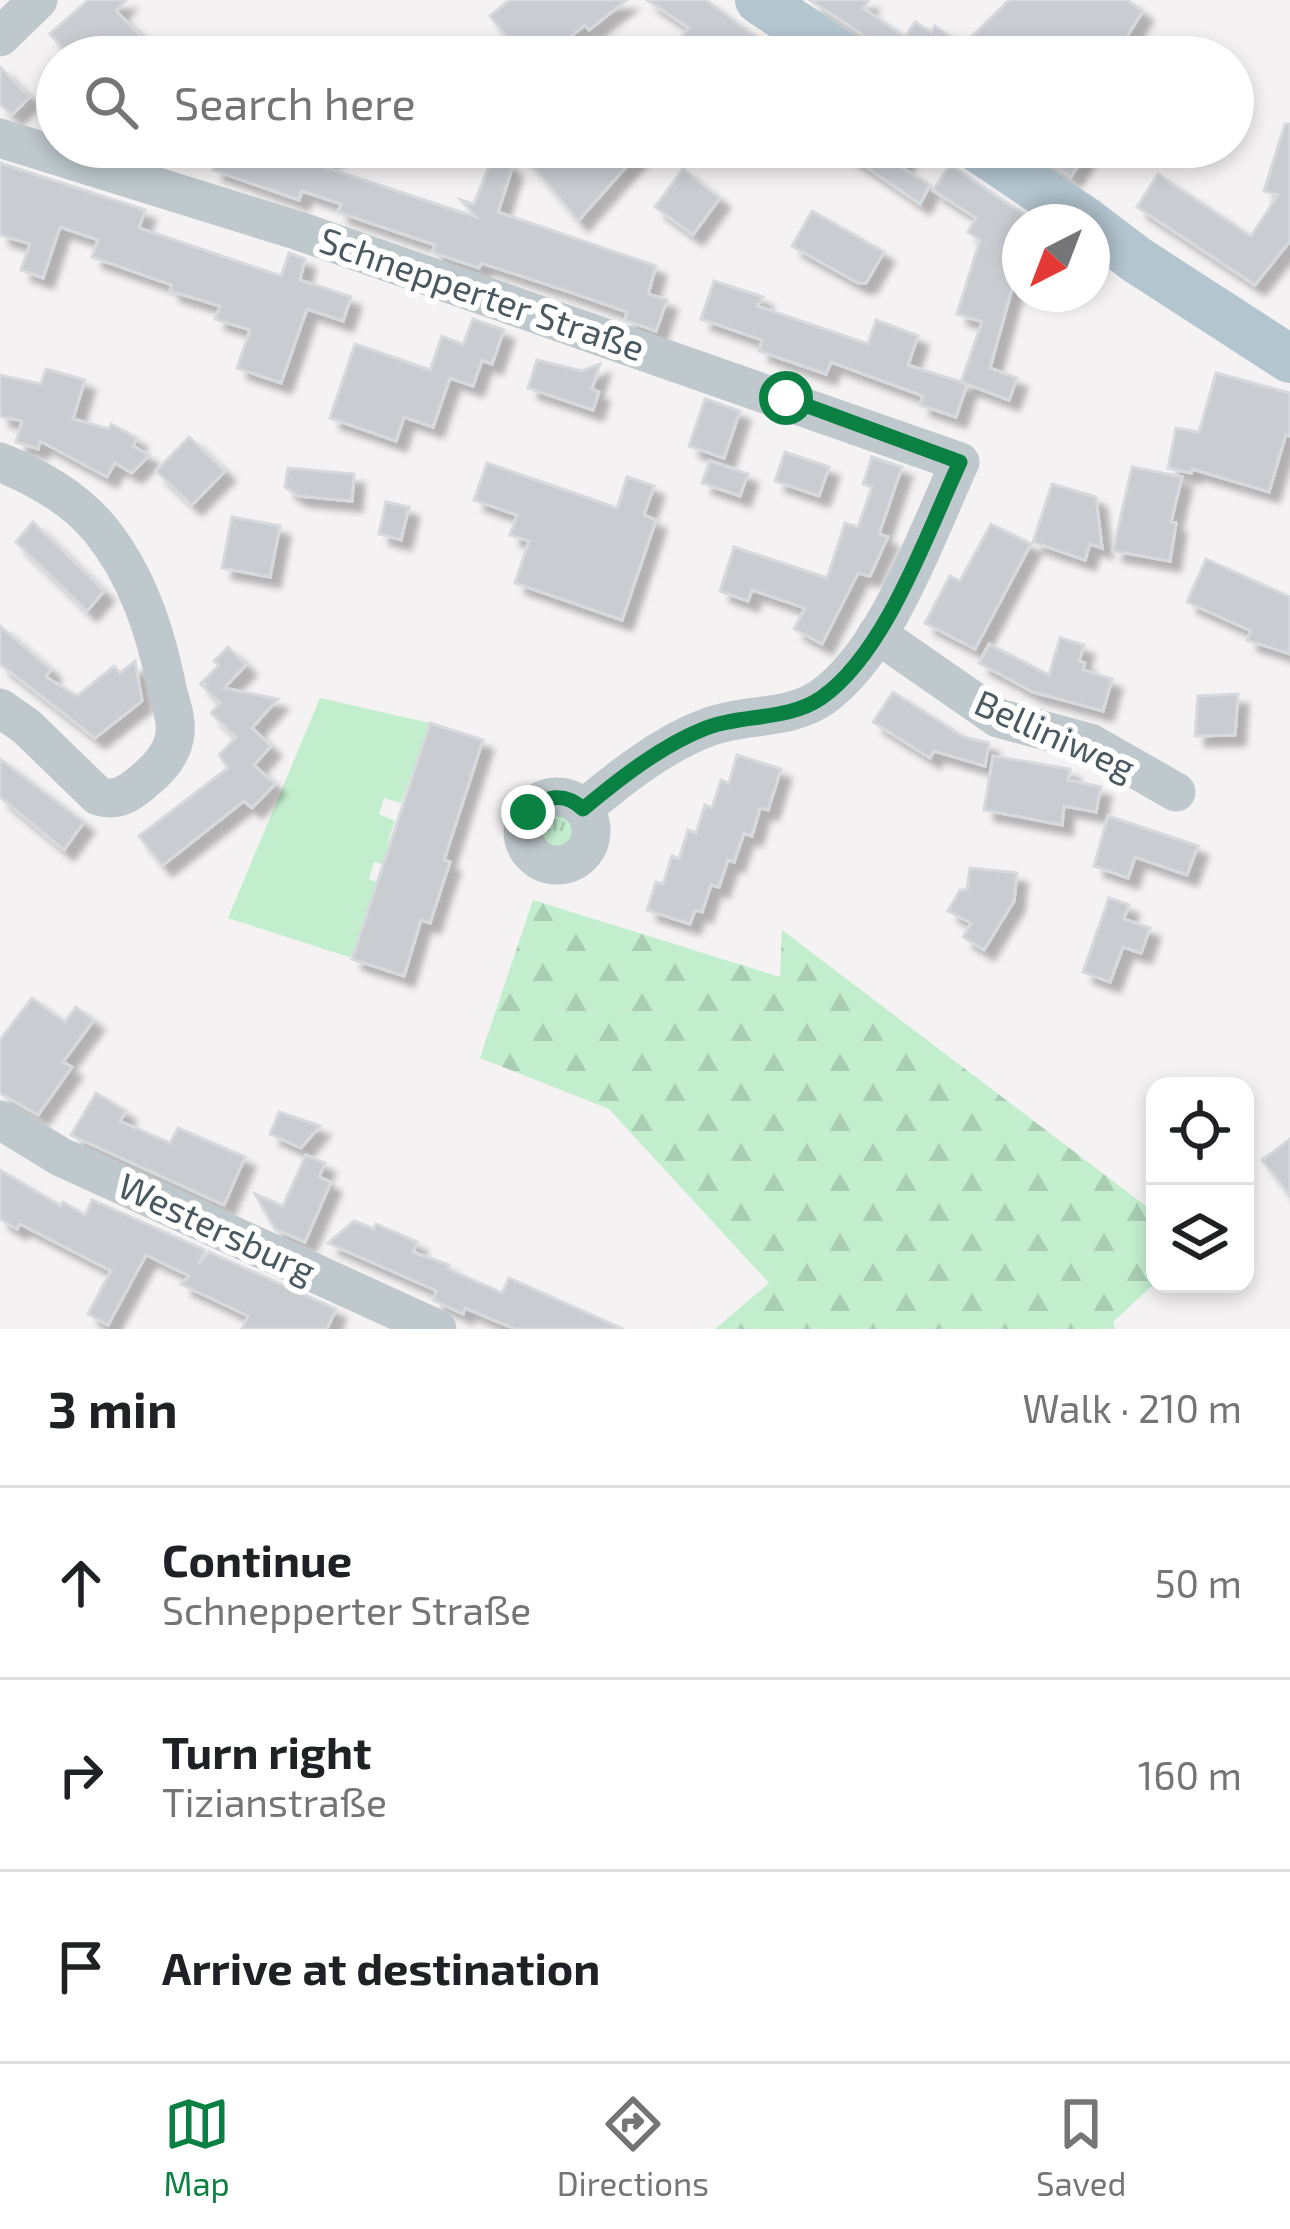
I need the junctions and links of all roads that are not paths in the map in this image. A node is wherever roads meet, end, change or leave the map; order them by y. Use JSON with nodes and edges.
{"nodes":[{"id":1,"x":38,"y":0,"type":"edge"},
{"id":2,"x":759,"y":0,"type":"edge"},
{"id":3,"x":813,"y":36,"type":"edge"},
{"id":4,"x":0,"y":38,"type":"edge"},
{"id":5,"x":0,"y":137,"type":"edge"},
{"id":6,"x":36,"y":148,"type":"edge"},
{"id":7,"x":99,"y":168,"type":"edge"},
{"id":8,"x":1007,"y":168,"type":"edge"},
{"id":9,"x":1060,"y":204,"type":"edge"},
{"id":10,"x":1110,"y":240,"type":"edge"},
{"id":11,"x":1290,"y":359,"type":"edge"},
{"id":12,"x":0,"y":462,"type":"edge"},
{"id":13,"x":877,"y":634,"type":"junction"},
{"id":14,"x":0,"y":708,"type":"edge"},
{"id":15,"x":1176,"y":792,"type":"dead end"},
{"id":16,"x":583,"y":809,"type":"dead end"},
{"id":17,"x":0,"y":1120,"type":"edge"},
{"id":18,"x":437,"y":1329,"type":"edge"}],
"edges":[{"from":1,"to":4,"type":"street"},
{"from":2,"to":3,"type":"main road"},
{"from":5,"to":6,"type":"street","name":"Schnepperter Straße"},
{"from":7,"to":13,"type":"street","name":"Schnepperter Straße"},
{"from":8,"to":9,"type":"main road"},
{"from":10,"to":11,"type":"main road"},
{"from":12,"to":14,"type":"street"},
{"from":13,"to":15,"type":"street","name":"Belliniweg"},
{"from":13,"to":16,"type":"street"},
{"from":17,"to":18,"type":"street","name":"Westersburg"}]}
